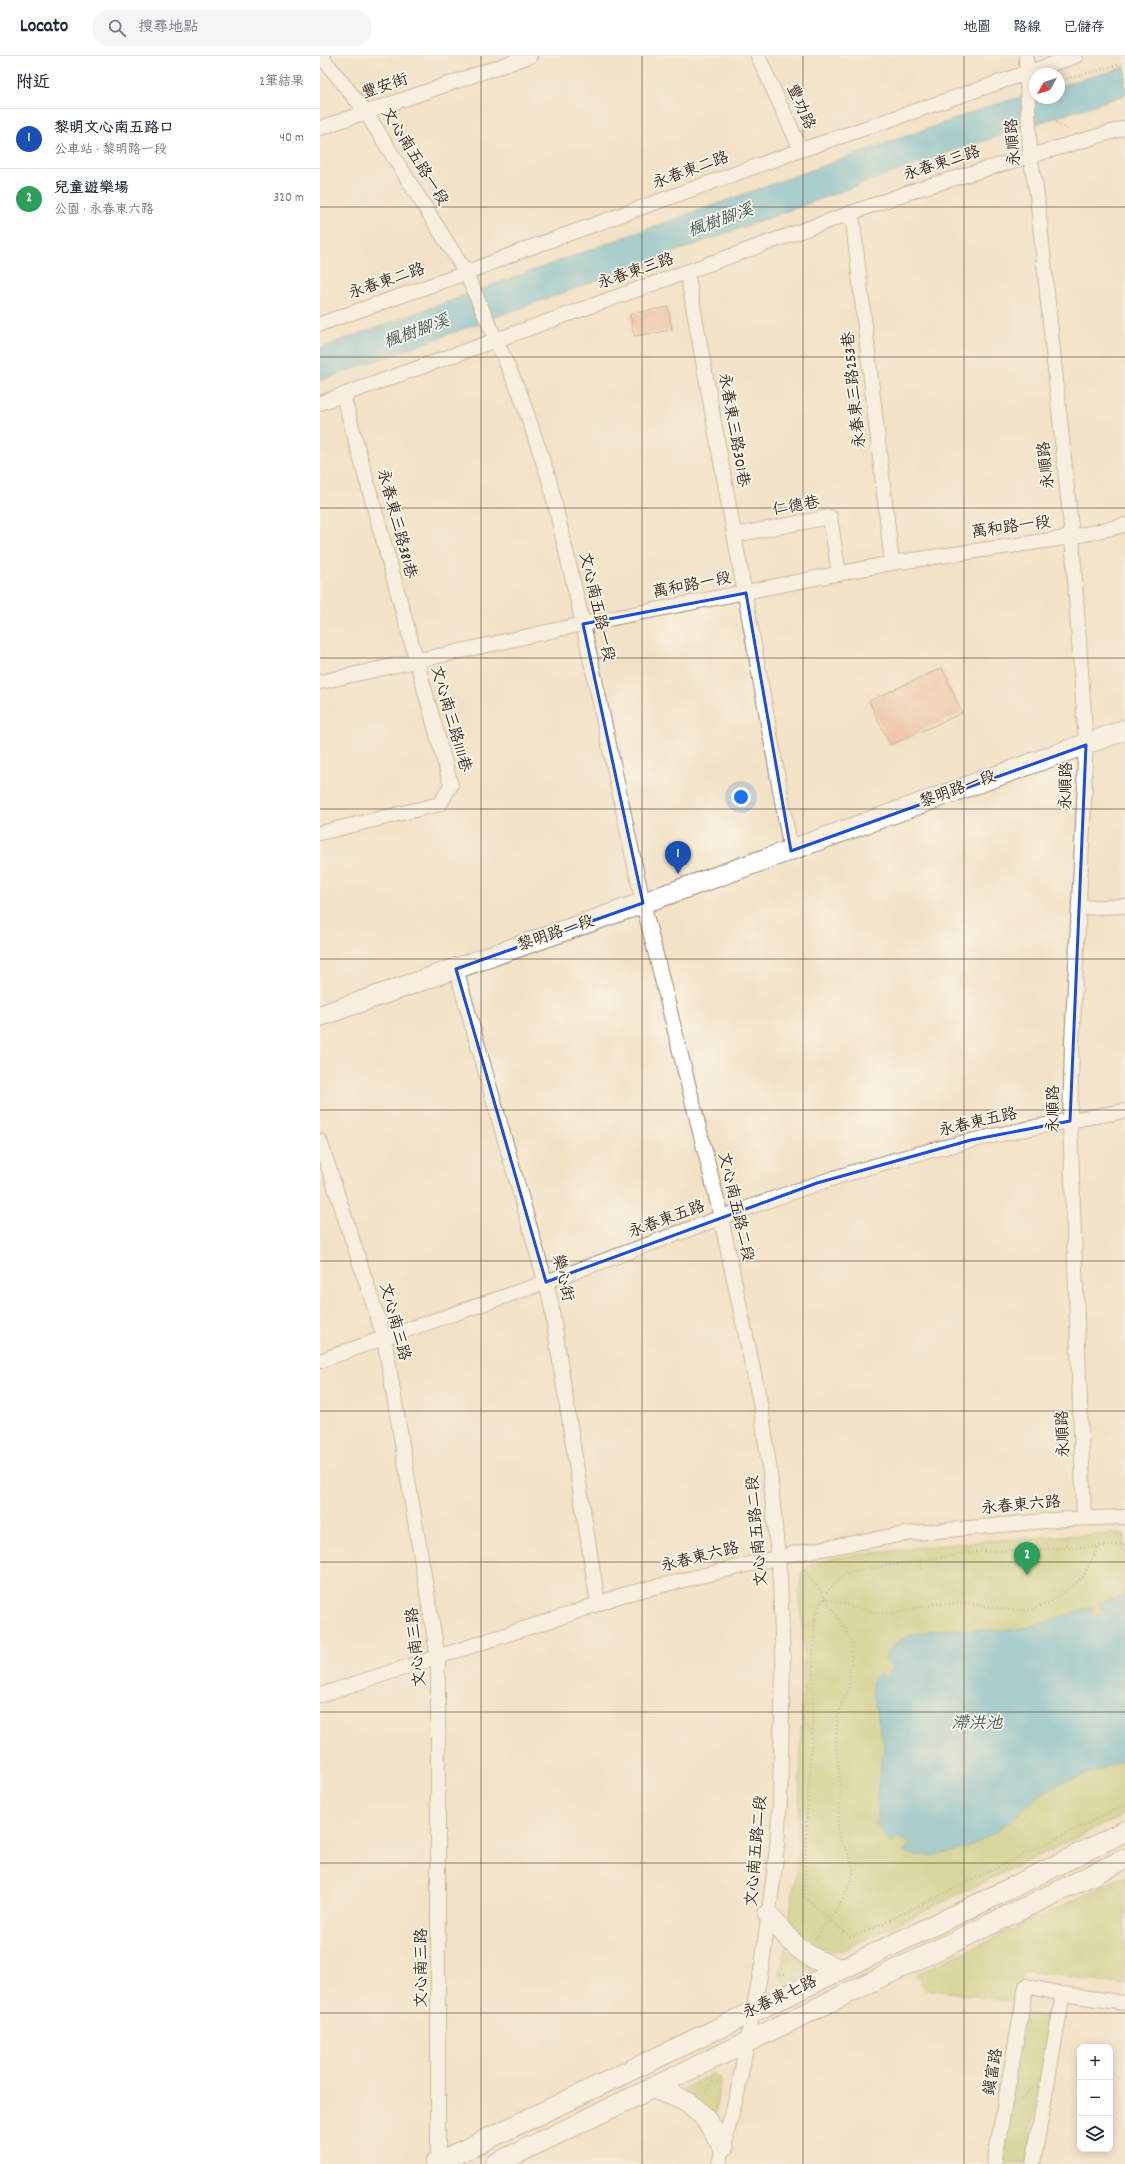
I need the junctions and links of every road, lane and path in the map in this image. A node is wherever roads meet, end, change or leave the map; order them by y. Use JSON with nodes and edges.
{"nodes":[{"id":1,"x":321,"y":56,"type":"edge"},
{"id":2,"x":530,"y":56,"type":"edge"},
{"id":3,"x":758,"y":56,"type":"edge"},
{"id":4,"x":1026,"y":56,"type":"edge"},
{"id":5,"x":1076,"y":56,"type":"edge"},
{"id":6,"x":1125,"y":62,"type":"edge"},
{"id":7,"x":1027,"y":73,"type":"junction"},
{"id":8,"x":1065,"y":79,"type":"edge"},
{"id":9,"x":365,"y":111,"type":"junction"},
{"id":10,"x":320,"y":128,"type":"edge"},
{"id":11,"x":1125,"y":128,"type":"edge"},
{"id":12,"x":801,"y":150,"type":"junction"},
{"id":13,"x":1030,"y":155,"type":"junction"},
{"id":14,"x":852,"y":213,"type":"junction"},
{"id":15,"x":687,"y":272,"type":"junction"},
{"id":16,"x":468,"y":277,"type":"junction"},
{"id":17,"x":320,"y":324,"type":"edge"},
{"id":18,"x":495,"y":341,"type":"junction"},
{"id":19,"x":343,"y":395,"type":"junction"},
{"id":20,"x":320,"y":403,"type":"edge"},
{"id":21,"x":1125,"y":525,"type":"edge"},
{"id":22,"x":736,"y":535,"type":"junction"},
{"id":23,"x":1072,"y":537,"type":"junction"},
{"id":24,"x":892,"y":563,"type":"junction"},
{"id":25,"x":839,"y":574,"type":"junction"},
{"id":26,"x":746,"y":593,"type":"junction"},
{"id":27,"x":583,"y":624,"type":"junction"},
{"id":28,"x":417,"y":661,"type":"junction"},
{"id":29,"x":320,"y":682,"type":"edge"},
{"id":30,"x":1125,"y":730,"type":"edge"},
{"id":31,"x":1086,"y":745,"type":"junction"},
{"id":32,"x":320,"y":833,"type":"edge"},
{"id":33,"x":791,"y":851,"type":"junction"},
{"id":34,"x":643,"y":903,"type":"junction"},
{"id":35,"x":1125,"y":906,"type":"edge"},
{"id":36,"x":1079,"y":908,"type":"junction"},
{"id":37,"x":456,"y":969,"type":"junction"},
{"id":38,"x":320,"y":1016,"type":"edge"},
{"id":39,"x":1125,"y":1111,"type":"edge"},
{"id":40,"x":1070,"y":1121,"type":"junction"},
{"id":41,"x":320,"y":1141,"type":"edge"},
{"id":42,"x":721,"y":1218,"type":"junction"},
{"id":43,"x":546,"y":1282,"type":"junction"},
{"id":44,"x":384,"y":1337,"type":"junction"},
{"id":45,"x":320,"y":1361,"type":"edge"},
{"id":46,"x":1125,"y":1517,"type":"edge"},
{"id":47,"x":1084,"y":1518,"type":"junction"},
{"id":48,"x":1067,"y":1536,"type":"dead end"},
{"id":49,"x":1125,"y":1545,"type":"edge"},
{"id":50,"x":1099,"y":1546,"type":"junction"},
{"id":51,"x":1067,"y":1547,"type":"junction"},
{"id":52,"x":1026,"y":1549,"type":"junction"},
{"id":53,"x":778,"y":1557,"type":"junction"},
{"id":54,"x":920,"y":1560,"type":"junction"},
{"id":55,"x":1028,"y":1560,"type":"dead end"},
{"id":56,"x":805,"y":1569,"type":"dead end"},
{"id":57,"x":922,"y":1570,"type":"dead end"},
{"id":58,"x":823,"y":1597,"type":"junction"},
{"id":59,"x":598,"y":1604,"type":"junction"},
{"id":60,"x":438,"y":1658,"type":"junction"},
{"id":61,"x":320,"y":1695,"type":"edge"},
{"id":62,"x":1125,"y":1805,"type":"edge"},
{"id":63,"x":1125,"y":1831,"type":"edge"},
{"id":64,"x":1125,"y":1859,"type":"edge"},
{"id":65,"x":768,"y":1914,"type":"junction"},
{"id":66,"x":830,"y":1920,"type":"junction"},
{"id":67,"x":813,"y":1940,"type":"dead end"},
{"id":68,"x":842,"y":1969,"type":"junction"},
{"id":69,"x":792,"y":1970,"type":"dead end"},
{"id":70,"x":780,"y":1974,"type":"dead end"},
{"id":71,"x":789,"y":1974,"type":"junction"},
{"id":72,"x":791,"y":1981,"type":"dead end"},
{"id":73,"x":1063,"y":1994,"type":"junction"},
{"id":74,"x":1125,"y":2003,"type":"edge"},
{"id":75,"x":753,"y":2010,"type":"junction"},
{"id":76,"x":747,"y":2041,"type":"junction"},
{"id":77,"x":720,"y":2082,"type":"dead end"},
{"id":78,"x":1032,"y":2086,"type":"dead end"},
{"id":79,"x":651,"y":2088,"type":"junction"},
{"id":80,"x":1021,"y":2090,"type":"dead end"},
{"id":81,"x":703,"y":2094,"type":"dead end"},
{"id":82,"x":1026,"y":2097,"type":"junction"},
{"id":83,"x":1018,"y":2105,"type":"dead end"},
{"id":84,"x":721,"y":2156,"type":"edge"},
{"id":85,"x":436,"y":2163,"type":"edge"},
{"id":86,"x":495,"y":2164,"type":"edge"},
{"id":87,"x":994,"y":2164,"type":"edge"},
{"id":88,"x":1033,"y":2164,"type":"edge"}],
"edges":[{"from":1,"to":9,"type":"street","name":"文心南五路一段"},
{"from":2,"to":9,"type":"street","name":"豐安街"},
{"from":3,"to":12,"type":"street","name":"豐功路"},
{"from":4,"to":7,"type":"street","name":"永順路"},
{"from":5,"to":7,"type":"street","name":"永春東二路"},
{"from":6,"to":8,"type":"path"},
{"from":7,"to":12,"type":"street","name":"永春東二路"},
{"from":7,"to":13,"type":"street","name":"永順路"},
{"from":9,"to":10,"type":"street","name":"豐安街"},
{"from":9,"to":16,"type":"street","name":"文心南五路一段"},
{"from":11,"to":13,"type":"street","name":"永春東三路"},
{"from":12,"to":16,"type":"street","name":"永春東二路"},
{"from":13,"to":14,"type":"street","name":"永春東三路"},
{"from":13,"to":23,"type":"street","name":"永順路"},
{"from":14,"to":15,"type":"street","name":"永春東三路"},
{"from":14,"to":24,"type":"street","name":"永春東三路253巷"},
{"from":15,"to":18,"type":"street","name":"永春東三路"},
{"from":15,"to":22,"type":"street","name":"永春東三路301巷"},
{"from":16,"to":17,"type":"street","name":"永春東二路"},
{"from":16,"to":18,"type":"street","name":"文心南五路一段"},
{"from":18,"to":19,"type":"street","name":"永春東三路"},
{"from":18,"to":27,"type":"street","name":"文心南五路一段"},
{"from":19,"to":20,"type":"street","name":"永春東三路"},
{"from":19,"to":28,"type":"street","name":"永春東三路381巷"},
{"from":21,"to":23,"type":"street","name":"萬和路一段"},
{"from":22,"to":25,"type":"street","name":"仁德巷"},
{"from":22,"to":26,"type":"street","name":"永春東三路301巷"},
{"from":23,"to":24,"type":"street","name":"萬和路一段"},
{"from":23,"to":31,"type":"street","name":"永順路"},
{"from":24,"to":25,"type":"street","name":"萬和路一段"},
{"from":25,"to":26,"type":"street","name":"萬和路一段"},
{"from":26,"to":27,"type":"street","name":"萬和路一段"},
{"from":26,"to":33,"type":"street"},
{"from":27,"to":28,"type":"street","name":"萬和路一段"},
{"from":27,"to":34,"type":"street","name":"文心南五路一段"},
{"from":28,"to":29,"type":"street","name":"萬和路一段"},
{"from":28,"to":32,"type":"street","name":"文心南三路1111巷"},
{"from":30,"to":31,"type":"street","name":"黎明路一段"},
{"from":31,"to":33,"type":"street","name":"黎明路一段"},
{"from":31,"to":36,"type":"street","name":"永順路"},
{"from":33,"to":34,"type":"street","name":"黎明路一段"},
{"from":34,"to":37,"type":"street","name":"黎明路一段"},
{"from":34,"to":42,"type":"street","name":"文心南五路二段"},
{"from":35,"to":36,"type":"street"},
{"from":36,"to":40,"type":"street","name":"永順路"},
{"from":37,"to":38,"type":"street","name":"黎明路一段"},
{"from":37,"to":43,"type":"street","name":"樂心街"},
{"from":39,"to":40,"type":"street","name":"永春東五路"},
{"from":40,"to":42,"type":"street","name":"永春東五路"},
{"from":40,"to":47,"type":"street","name":"永順路"},
{"from":41,"to":44,"type":"street","name":"文心南三路"},
{"from":42,"to":43,"type":"street","name":"永春東五路"},
{"from":42,"to":53,"type":"street","name":"文心南五路二段"},
{"from":43,"to":44,"type":"street","name":"永春東五路"},
{"from":43,"to":59,"type":"street","name":"樂心街"},
{"from":44,"to":45,"type":"street","name":"永春東五路"},
{"from":44,"to":60,"type":"street","name":"文心南三路"},
{"from":46,"to":47,"type":"street","name":"永春東六路"},
{"from":47,"to":53,"type":"street","name":"永春東六路"},
{"from":48,"to":51,"type":"path"},
{"from":49,"to":50,"type":"path"},
{"from":50,"to":51,"type":"path"},
{"from":50,"to":58,"type":"path"},
{"from":51,"to":52,"type":"path"},
{"from":52,"to":54,"type":"path"},
{"from":52,"to":55,"type":"path"},
{"from":53,"to":59,"type":"street","name":"永春東六路"},
{"from":53,"to":65,"type":"street","name":"文心南五路二段"},
{"from":54,"to":57,"type":"path"},
{"from":54,"to":58,"type":"path"},
{"from":56,"to":58,"type":"path"},
{"from":58,"to":66,"type":"path"},
{"from":58,"to":66,"type":"path"},
{"from":59,"to":60,"type":"street","name":"永春東六路"},
{"from":60,"to":61,"type":"street","name":"永春東六路"},
{"from":60,"to":85,"type":"street","name":"文心南三路"},
{"from":62,"to":66,"type":"path"},
{"from":63,"to":68,"type":"street","name":"永春東七路"},
{"from":64,"to":76,"type":"street","name":"永春東七路"},
{"from":65,"to":68,"type":"street"},
{"from":65,"to":75,"type":"street","name":"文心南五路二段"},
{"from":66,"to":67,"type":"path"},
{"from":68,"to":75,"type":"street","name":"永春東七路"},
{"from":69,"to":71,"type":"path"},
{"from":70,"to":71,"type":"path"},
{"from":71,"to":72,"type":"path"},
{"from":73,"to":74,"type":"street"},
{"from":73,"to":87,"type":"street","name":"鎮富路"},
{"from":73,"to":88,"type":"street"},
{"from":75,"to":76,"type":"street","name":"文心南五路二段"},
{"from":75,"to":85,"type":"street","name":"永春東七路"},
{"from":76,"to":79,"type":"street","name":"永春東七路"},
{"from":76,"to":84,"type":"street","name":"文心南五路二段"},
{"from":77,"to":81,"type":"path"},
{"from":78,"to":82,"type":"path"},
{"from":79,"to":84,"type":"street"},
{"from":79,"to":86,"type":"street","name":"永春東七路"},
{"from":80,"to":82,"type":"path"},
{"from":82,"to":83,"type":"path"}]}
